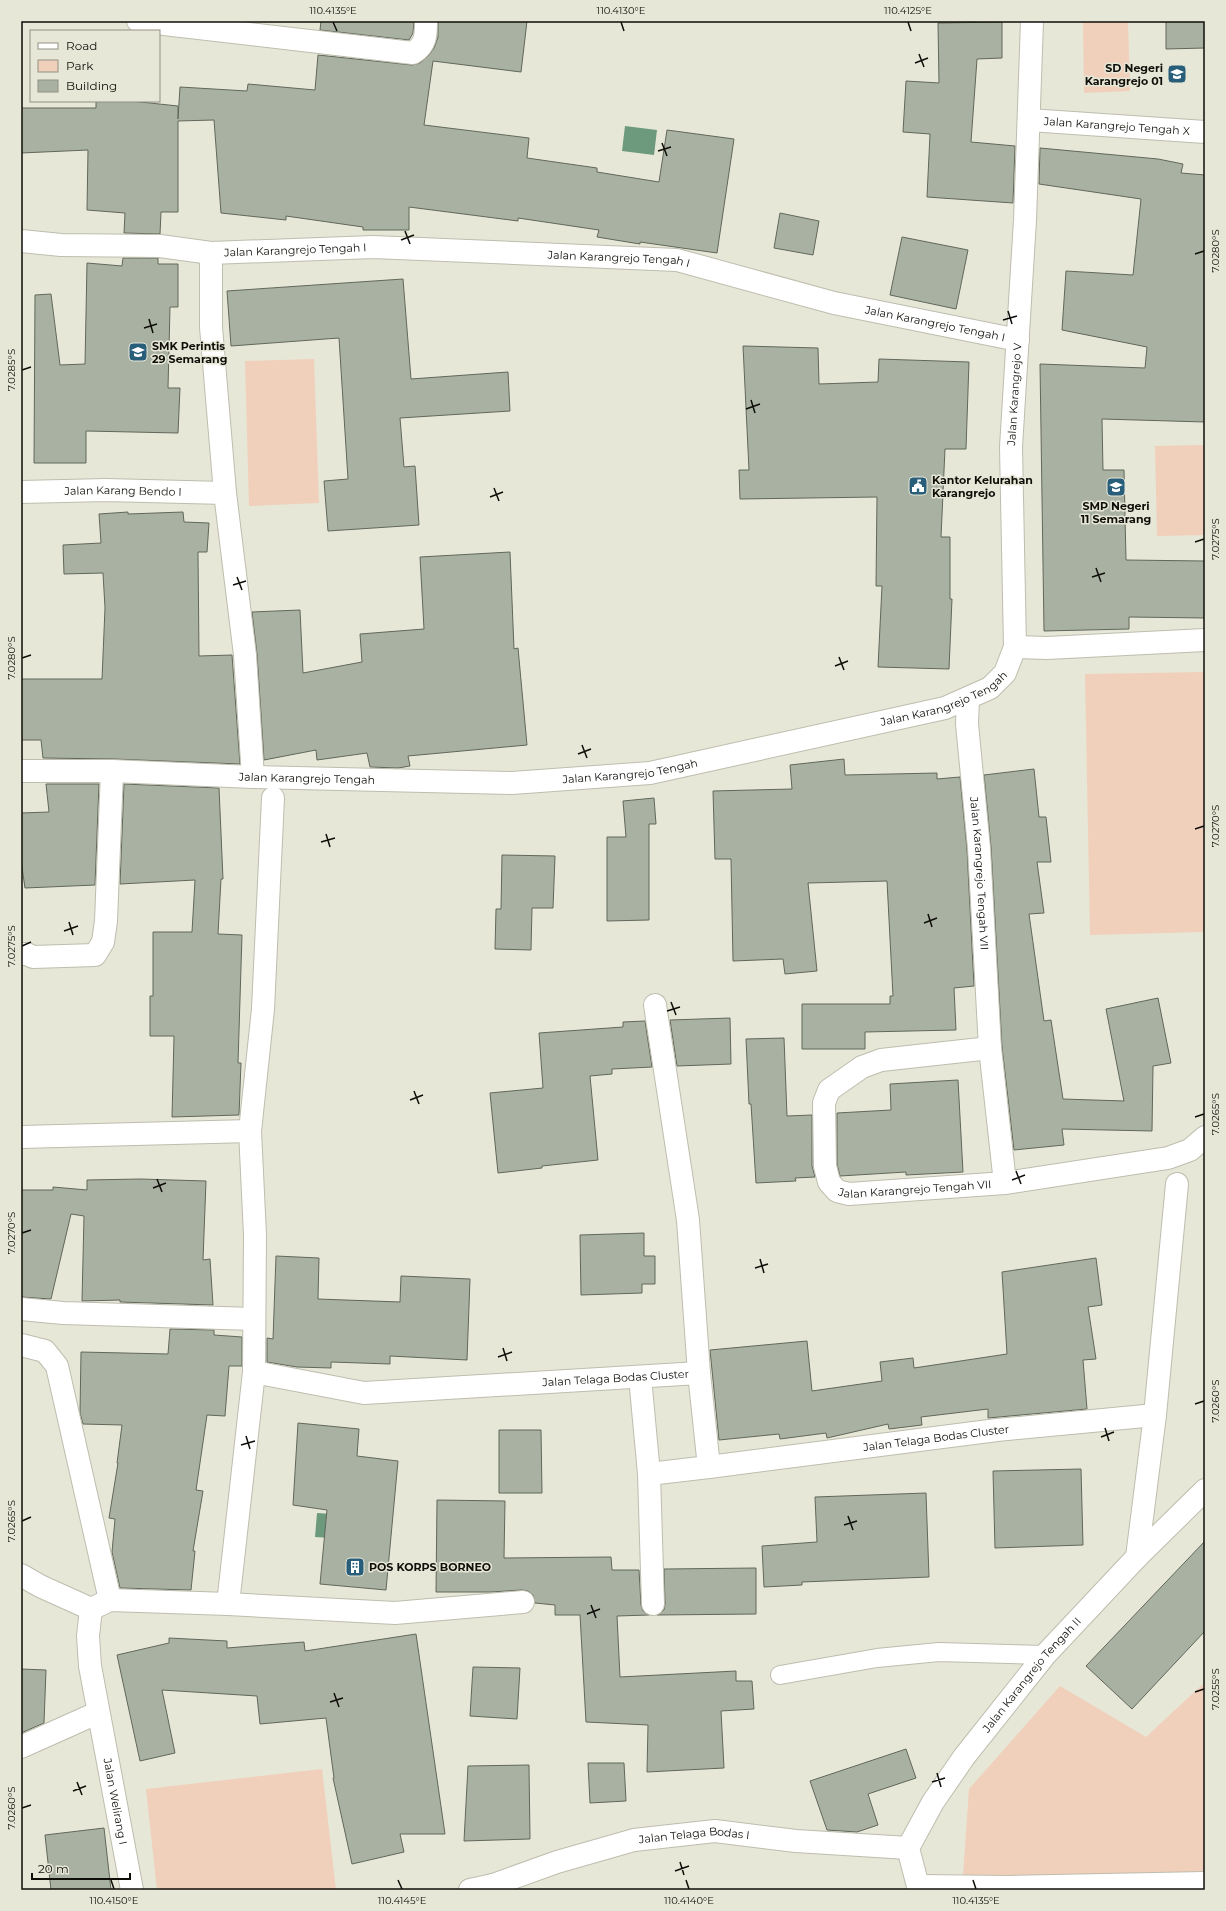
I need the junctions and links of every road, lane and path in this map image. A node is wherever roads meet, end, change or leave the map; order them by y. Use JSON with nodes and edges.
{"nodes":[{"id":1,"x":138,"y":21,"type":"edge"},
{"id":2,"x":426,"y":21,"type":"edge"},
{"id":3,"x":1032,"y":21,"type":"edge"},
{"id":4,"x":1029,"y":120,"type":"junction"},
{"id":5,"x":1205,"y":132,"type":"edge"},
{"id":6,"x":21,"y":241,"type":"edge"},
{"id":7,"x":211,"y":253,"type":"junction"},
{"id":8,"x":1018,"y":340,"type":"junction"},
{"id":9,"x":21,"y":492,"type":"edge"},
{"id":10,"x":225,"y":493,"type":"junction"},
{"id":11,"x":1205,"y":640,"type":"edge"},
{"id":12,"x":1015,"y":647,"type":"junction"},
{"id":13,"x":968,"y":699,"type":"junction"},
{"id":14,"x":21,"y":771,"type":"edge"},
{"id":15,"x":112,"y":771,"type":"junction"},
{"id":16,"x":253,"y":778,"type":"junction"},
{"id":17,"x":273,"y":798,"type":"dead end"},
{"id":18,"x":21,"y":954,"type":"edge"},
{"id":19,"x":655,"y":1005,"type":"dead end"},
{"id":20,"x":990,"y":1048,"type":"junction"},
{"id":21,"x":250,"y":1130,"type":"junction"},
{"id":22,"x":21,"y":1137,"type":"edge"},
{"id":23,"x":1205,"y":1137,"type":"edge"},
{"id":24,"x":1005,"y":1183,"type":"junction"},
{"id":25,"x":1177,"y":1184,"type":"dead end"},
{"id":26,"x":21,"y":1310,"type":"edge"},
{"id":27,"x":254,"y":1320,"type":"junction"},
{"id":28,"x":21,"y":1345,"type":"edge"},
{"id":29,"x":254,"y":1372,"type":"junction"},
{"id":30,"x":699,"y":1373,"type":"junction"},
{"id":31,"x":640,"y":1377,"type":"junction"},
{"id":32,"x":1155,"y":1415,"type":"junction"},
{"id":33,"x":709,"y":1467,"type":"junction"},
{"id":34,"x":649,"y":1474,"type":"junction"},
{"id":35,"x":1205,"y":1490,"type":"edge"},
{"id":36,"x":1137,"y":1557,"type":"junction"},
{"id":37,"x":21,"y":1575,"type":"edge"},
{"id":38,"x":110,"y":1600,"type":"junction"},
{"id":39,"x":523,"y":1602,"type":"dead end"},
{"id":40,"x":228,"y":1604,"type":"junction"},
{"id":41,"x":653,"y":1604,"type":"dead end"},
{"id":42,"x":90,"y":1609,"type":"junction"},
{"id":43,"x":1045,"y":1655,"type":"junction"},
{"id":44,"x":780,"y":1675,"type":"dead end"},
{"id":45,"x":97,"y":1713,"type":"junction"},
{"id":46,"x":21,"y":1747,"type":"edge"},
{"id":47,"x":908,"y":1848,"type":"junction"},
{"id":48,"x":1205,"y":1883,"type":"edge"},
{"id":49,"x":491,"y":1888,"type":"edge"},
{"id":50,"x":919,"y":1888,"type":"edge"},
{"id":51,"x":132,"y":1890,"type":"edge"},
{"id":52,"x":470,"y":1890,"type":"edge"}],
"edges":[{"from":1,"to":2,"type":"street"},
{"from":3,"to":4,"type":"street","name":"Jalan Karangrejo V"},
{"from":4,"to":5,"type":"street","name":"Jalan Karangrejo Tengah X"},
{"from":4,"to":8,"type":"street","name":"Jalan Karangrejo V"},
{"from":6,"to":7,"type":"street","name":"Jalan Karangrejo Tengah I"},
{"from":7,"to":8,"type":"street","name":"Jalan Karangrejo Tengah I"},
{"from":7,"to":10,"type":"street"},
{"from":8,"to":12,"type":"street","name":"Jalan Karangrejo V"},
{"from":9,"to":10,"type":"street","name":"Jalan Karang Bendo I"},
{"from":10,"to":16,"type":"street"},
{"from":11,"to":12,"type":"street"},
{"from":12,"to":13,"type":"street","name":"Jalan Karangrejo Tengah"},
{"from":13,"to":16,"type":"street","name":"Jalan Karangrejo Tengah"},
{"from":13,"to":20,"type":"street","name":"Jalan Karangrejo Tengah VII"},
{"from":14,"to":15,"type":"street","name":"Jalan Karangrejo Tengah"},
{"from":15,"to":16,"type":"street","name":"Jalan Karangrejo Tengah"},
{"from":15,"to":18,"type":"street"},
{"from":17,"to":21,"type":"street"},
{"from":19,"to":30,"type":"street"},
{"from":20,"to":24,"type":"street","name":"Jalan Karangrejo Tengah VII"},
{"from":20,"to":24,"type":"street","name":"Jalan Karangrejo Tengah VII"},
{"from":21,"to":22,"type":"street"},
{"from":21,"to":27,"type":"street"},
{"from":23,"to":24,"type":"street","name":"Jalan Karangrejo Tengah VII"},
{"from":25,"to":32,"type":"street"},
{"from":26,"to":27,"type":"street"},
{"from":27,"to":29,"type":"street"},
{"from":28,"to":38,"type":"street"},
{"from":29,"to":31,"type":"street","name":"Jalan Telaga Bodas Cluster"},
{"from":29,"to":40,"type":"street"},
{"from":30,"to":31,"type":"street","name":"Jalan Telaga Bodas Cluster"},
{"from":30,"to":33,"type":"street","name":"Jalan Telaga Bodas Cluster"},
{"from":31,"to":34,"type":"street"},
{"from":32,"to":33,"type":"street","name":"Jalan Telaga Bodas Cluster"},
{"from":32,"to":36,"type":"street"},
{"from":33,"to":34,"type":"street"},
{"from":34,"to":41,"type":"street"},
{"from":35,"to":36,"type":"street","name":"Jalan Karangrejo Tengah II"},
{"from":36,"to":43,"type":"street","name":"Jalan Karangrejo Tengah II"},
{"from":37,"to":42,"type":"street"},
{"from":38,"to":40,"type":"street"},
{"from":38,"to":42,"type":"street"},
{"from":39,"to":40,"type":"street"},
{"from":42,"to":45,"type":"street","name":"Jalan Welirang I"},
{"from":43,"to":44,"type":"lane"},
{"from":43,"to":47,"type":"street","name":"Jalan Karangrejo Tengah II"},
{"from":45,"to":46,"type":"street"},
{"from":45,"to":51,"type":"street","name":"Jalan Welirang I"},
{"from":47,"to":49,"type":"street","name":"Jalan Telaga Bodas I"},
{"from":47,"to":50,"type":"street"},
{"from":48,"to":50,"type":"street"},
{"from":49,"to":52,"type":"street","name":"Jalan Telaga Bodas I"}]}
